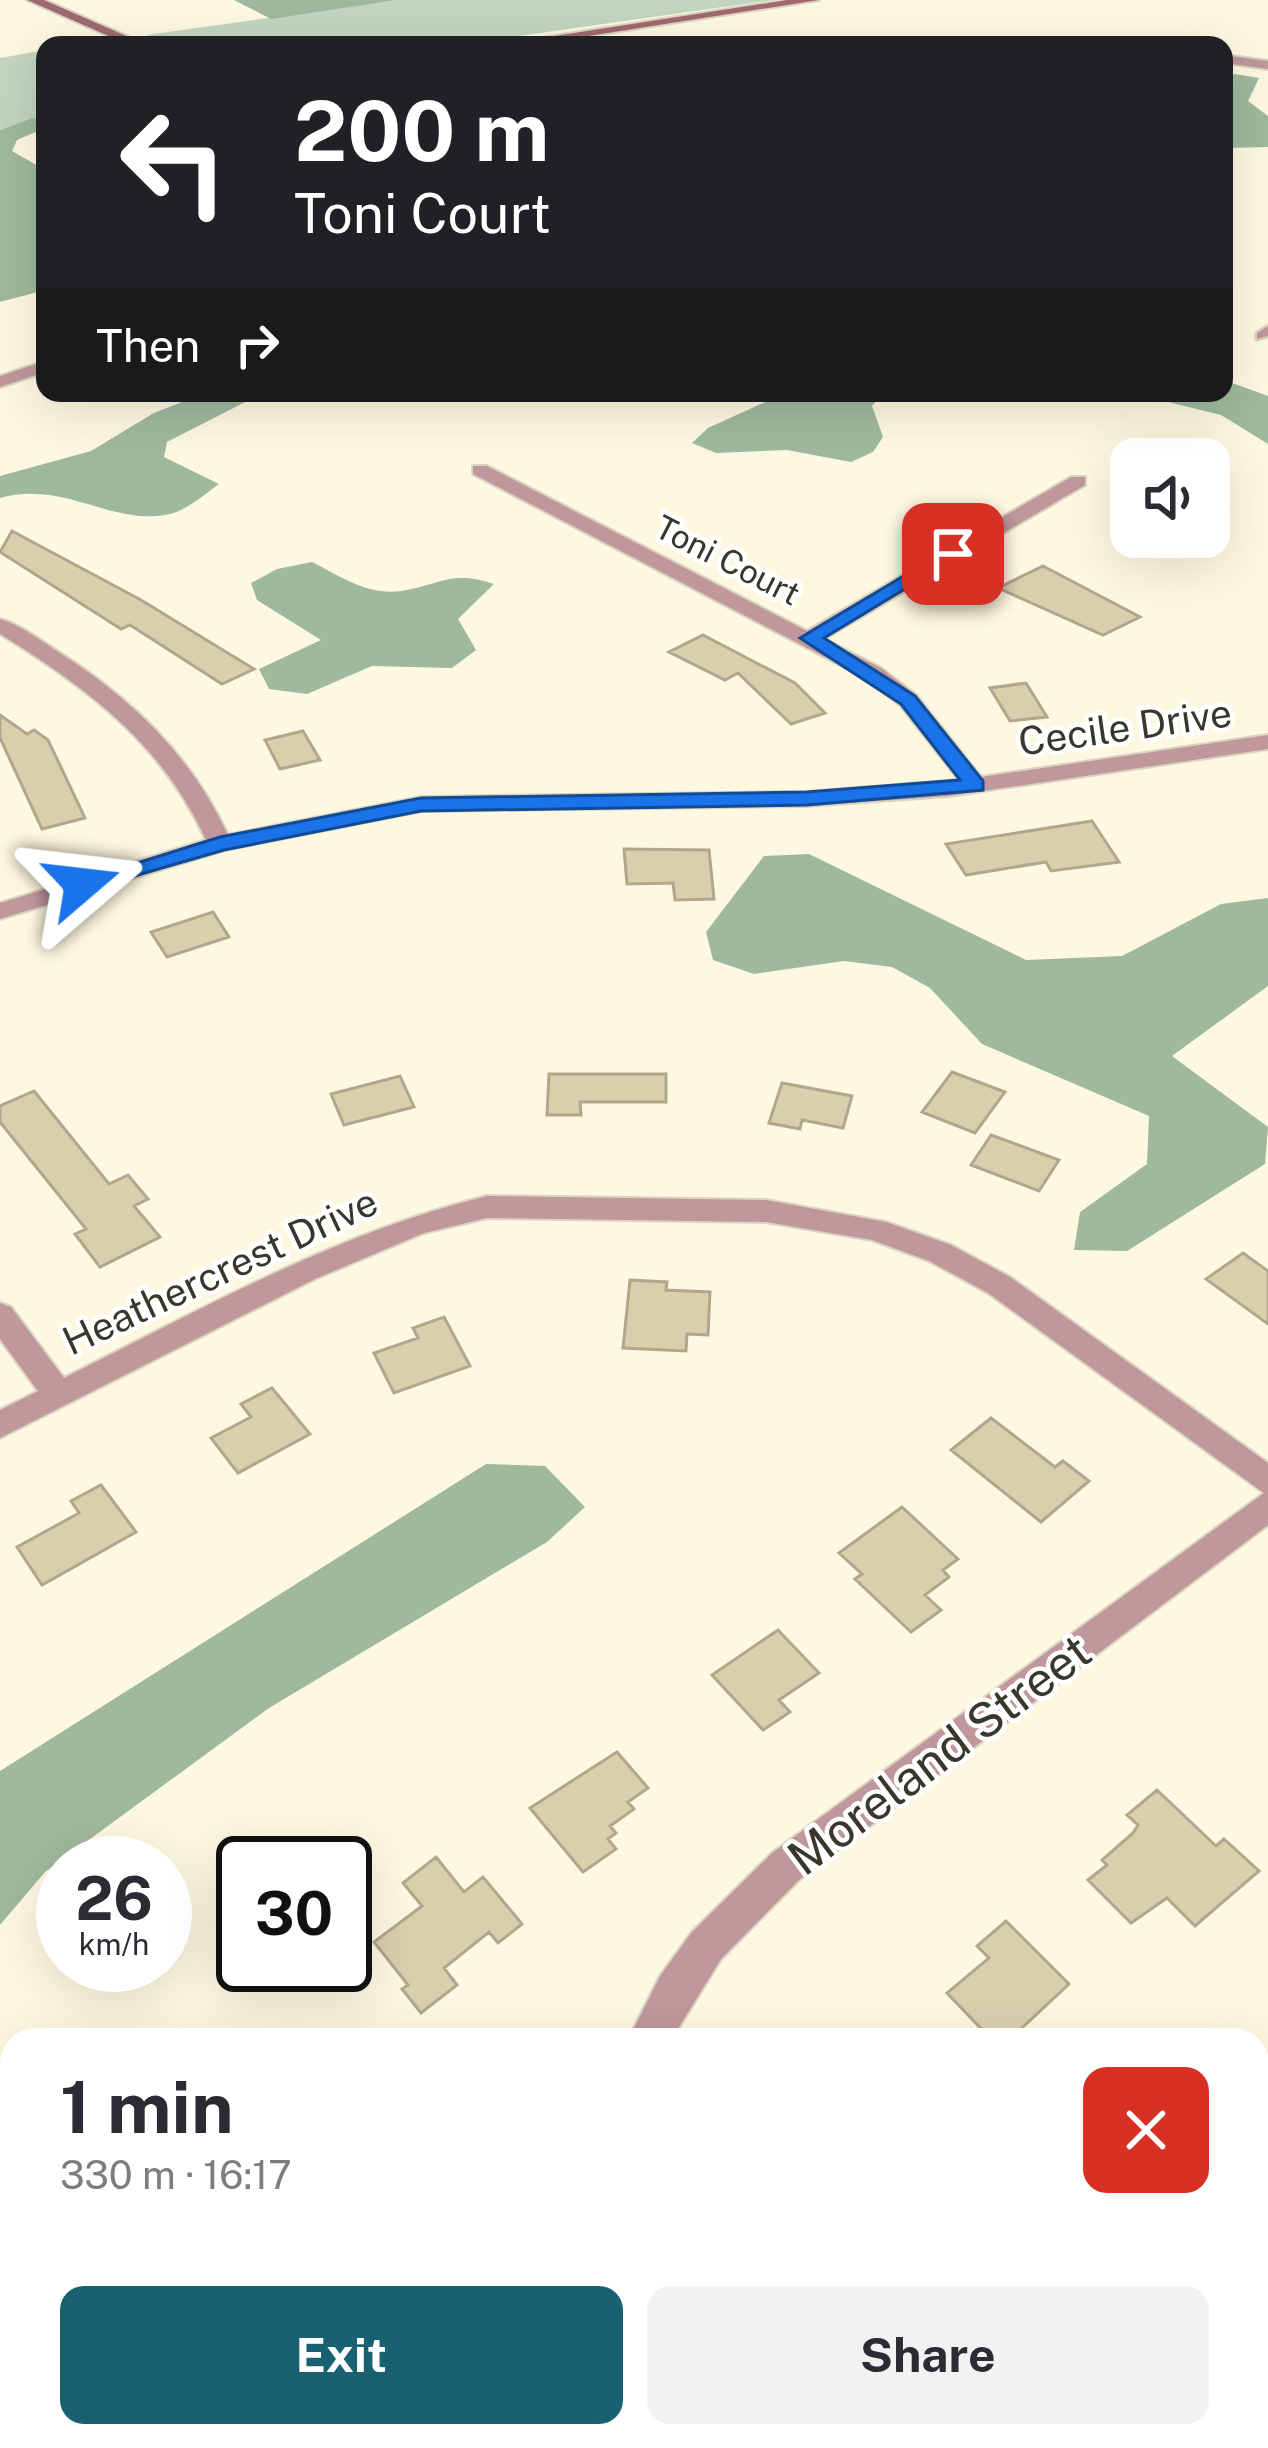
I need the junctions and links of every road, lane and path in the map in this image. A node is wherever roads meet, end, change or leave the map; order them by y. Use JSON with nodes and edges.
{"nodes":[{"id":1,"x":33,"y":0,"type":"edge"},
{"id":2,"x":813,"y":0,"type":"edge"},
{"id":3,"x":119,"y":36,"type":"edge"},
{"id":4,"x":566,"y":36,"type":"edge"},
{"id":5,"x":1233,"y":60,"type":"edge"},
{"id":6,"x":1268,"y":64,"type":"edge"},
{"id":7,"x":36,"y":369,"type":"edge"},
{"id":8,"x":0,"y":382,"type":"edge"},
{"id":9,"x":480,"y":470,"type":"dead end"},
{"id":10,"x":1078,"y":481,"type":"dead end"},
{"id":11,"x":0,"y":625,"type":"edge"},
{"id":12,"x":810,"y":638,"type":"junction"},
{"id":13,"x":1268,"y":742,"type":"edge"},
{"id":14,"x":975,"y":785,"type":"junction"},
{"id":15,"x":220,"y":844,"type":"junction"},
{"id":16,"x":0,"y":911,"type":"edge"},
{"id":17,"x":0,"y":1315,"type":"edge"},
{"id":18,"x":58,"y":1394,"type":"junction"},
{"id":19,"x":0,"y":1425,"type":"edge"},
{"id":20,"x":1268,"y":1481,"type":"edge"},
{"id":21,"x":1268,"y":1506,"type":"edge"},
{"id":22,"x":654,"y":2028,"type":"edge"}],
"edges":[{"from":1,"to":3,"type":"street"},
{"from":2,"to":4,"type":"street"},
{"from":5,"to":6,"type":"street"},
{"from":7,"to":8,"type":"street"},
{"from":9,"to":12,"type":"street","name":"Toni Court"},
{"from":10,"to":12,"type":"street"},
{"from":11,"to":15,"type":"street"},
{"from":12,"to":14,"type":"street","name":"Toni Court"},
{"from":13,"to":14,"type":"street","name":"Cecile Drive"},
{"from":14,"to":15,"type":"street","name":"Cecile Drive"},
{"from":15,"to":16,"type":"street","name":"Cecile Drive"},
{"from":17,"to":18,"type":"street"},
{"from":18,"to":19,"type":"street","name":"Heathercrest Drive"},
{"from":18,"to":20,"type":"street","name":"Heathercrest Drive"},
{"from":21,"to":22,"type":"street","name":"Moreland Street"}]}
